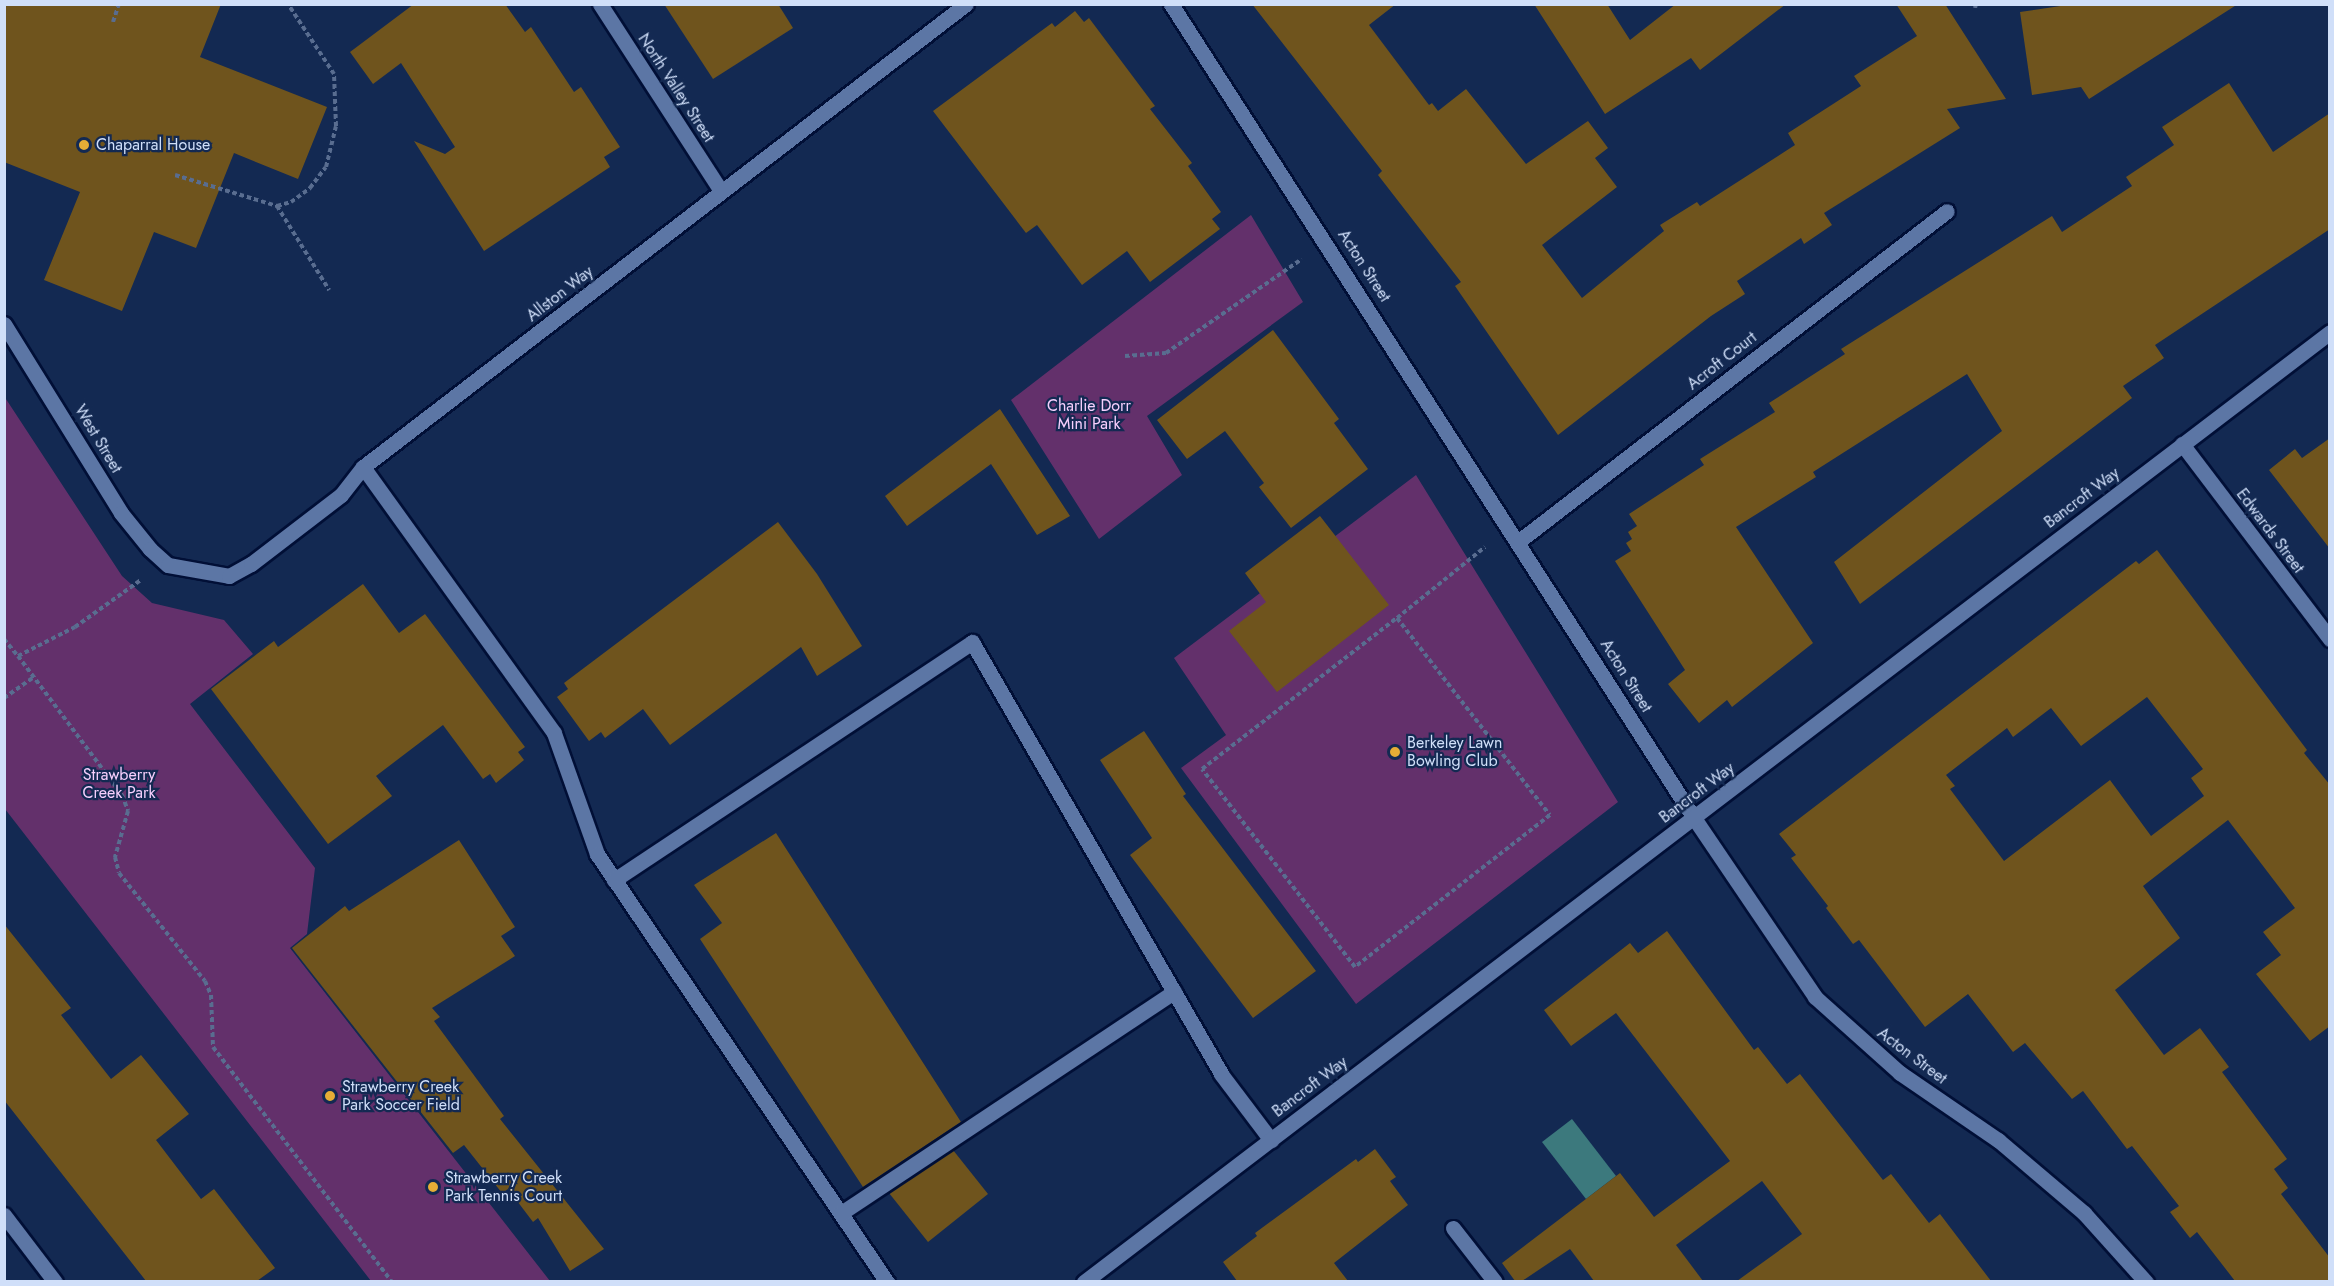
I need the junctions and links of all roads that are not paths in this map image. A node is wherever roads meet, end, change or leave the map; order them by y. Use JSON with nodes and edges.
{"nodes":[{"id":1,"x":600,"y":4,"type":"edge"},
{"id":2,"x":966,"y":4,"type":"edge"},
{"id":3,"x":1171,"y":4,"type":"edge"},
{"id":4,"x":721,"y":191,"type":"junction"},
{"id":5,"x":1947,"y":211,"type":"dead end"},
{"id":6,"x":4,"y":324,"type":"edge"},
{"id":7,"x":2330,"y":332,"type":"edge"},
{"id":8,"x":2182,"y":444,"type":"junction"},
{"id":9,"x":363,"y":467,"type":"junction"},
{"id":10,"x":1519,"y":541,"type":"junction"},
{"id":11,"x":168,"y":565,"type":"joint"},
{"id":12,"x":2330,"y":639,"type":"edge"},
{"id":13,"x":1694,"y":818,"type":"junction"},
{"id":14,"x":614,"y":880,"type":"junction"},
{"id":15,"x":1174,"y":992,"type":"junction"},
{"id":16,"x":1271,"y":1140,"type":"junction"},
{"id":17,"x":841,"y":1213,"type":"junction"},
{"id":18,"x":4,"y":1215,"type":"edge"},
{"id":19,"x":1453,"y":1228,"type":"dead end"},
{"id":20,"x":55,"y":1281,"type":"edge"},
{"id":21,"x":887,"y":1281,"type":"edge"},
{"id":22,"x":1084,"y":1281,"type":"edge"},
{"id":23,"x":1495,"y":1281,"type":"edge"},
{"id":24,"x":2146,"y":1281,"type":"edge"}],
"edges":[{"from":1,"to":4,"type":"street","name":"North Valley Street"},
{"from":2,"to":4,"type":"street","name":"Allston Way"},
{"from":3,"to":10,"type":"street","name":"Acton Street"},
{"from":4,"to":9,"type":"street","name":"Allston Way"},
{"from":5,"to":10,"type":"street","name":"Acroft Court"},
{"from":6,"to":11,"type":"street","name":"West Street"},
{"from":7,"to":8,"type":"street","name":"Bancroft Way"},
{"from":8,"to":12,"type":"street","name":"Edwards Street"},
{"from":8,"to":13,"type":"street","name":"Bancroft Way"},
{"from":9,"to":11,"type":"street","name":"Allston Way"},
{"from":9,"to":14,"type":"street"},
{"from":10,"to":13,"type":"street","name":"Acton Street"},
{"from":13,"to":16,"type":"street","name":"Bancroft Way"},
{"from":13,"to":24,"type":"street","name":"Acton Street"},
{"from":14,"to":15,"type":"street"},
{"from":14,"to":17,"type":"street"},
{"from":15,"to":16,"type":"street"},
{"from":15,"to":17,"type":"street"},
{"from":16,"to":22,"type":"street","name":"Bancroft Way"},
{"from":17,"to":21,"type":"street"},
{"from":18,"to":20,"type":"street"},
{"from":19,"to":23,"type":"street"}]}
